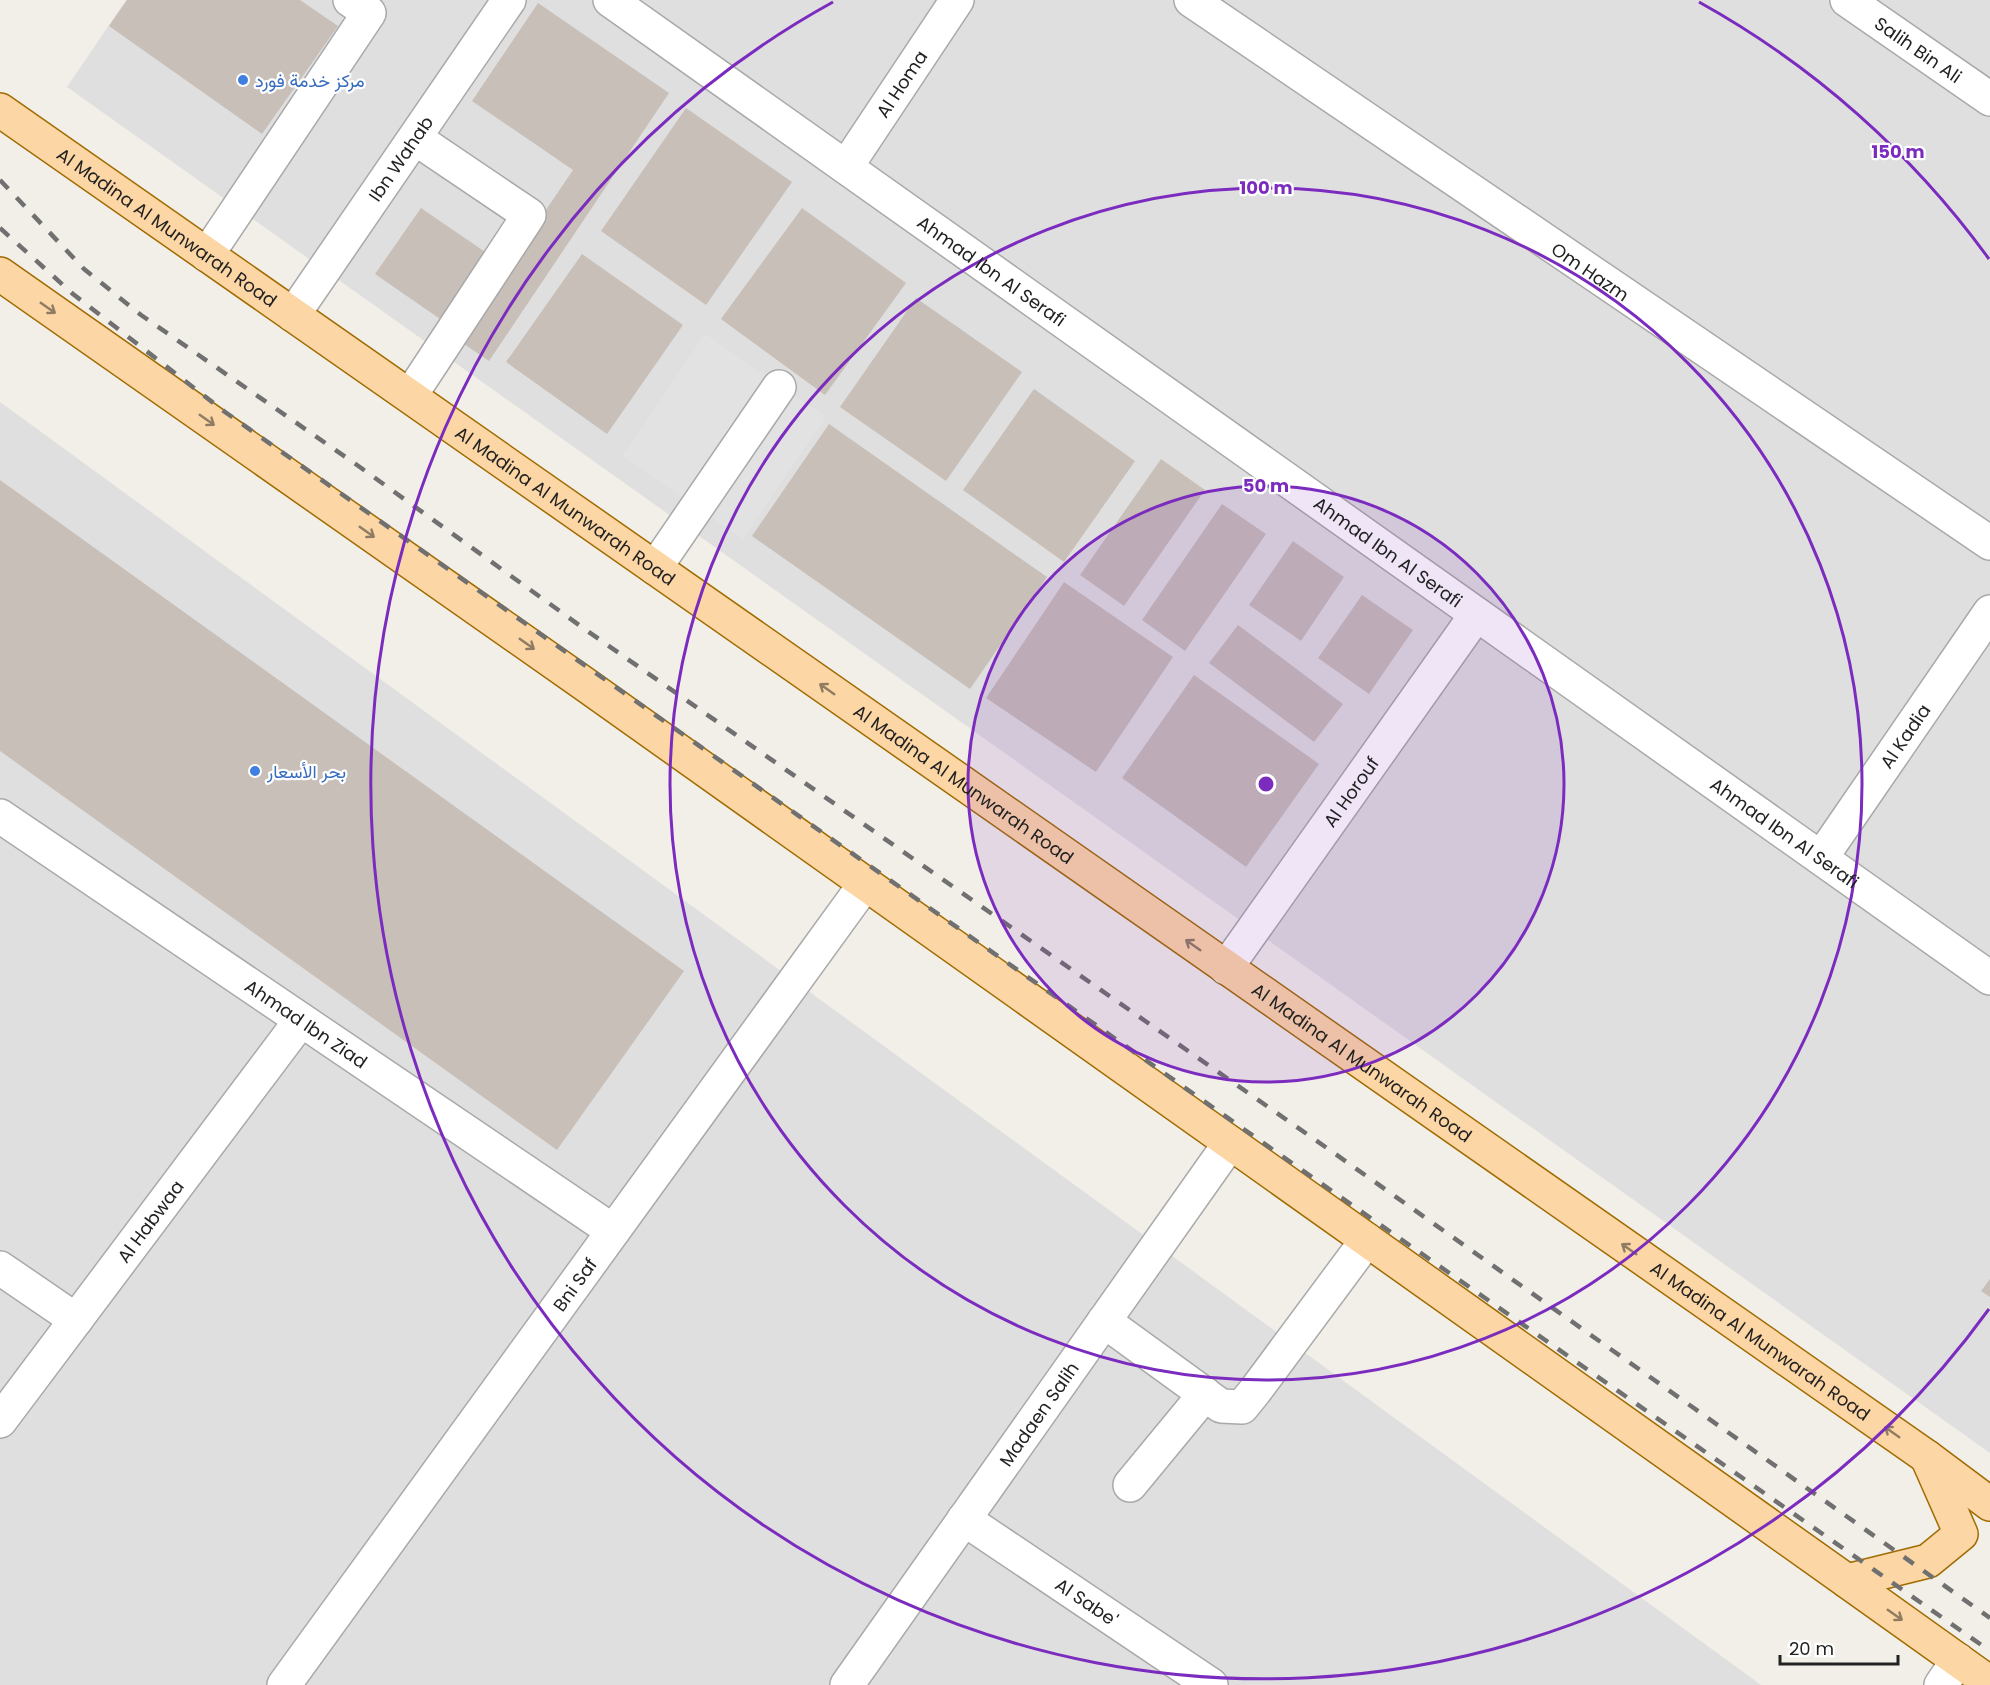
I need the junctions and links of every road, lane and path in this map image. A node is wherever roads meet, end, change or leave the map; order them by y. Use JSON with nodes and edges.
{"nodes":[{"id":1,"x":350,"y":0,"type":"edge"},
{"id":2,"x":510,"y":0,"type":"edge"},
{"id":3,"x":610,"y":0,"type":"edge"},
{"id":4,"x":957,"y":0,"type":"edge"},
{"id":5,"x":1191,"y":0,"type":"edge"},
{"id":6,"x":1847,"y":0,"type":"edge"},
{"id":7,"x":1990,"y":99,"type":"edge"},
{"id":8,"x":0,"y":110,"type":"edge"},
{"id":9,"x":415,"y":138,"type":"junction"},
{"id":10,"x":846,"y":167,"type":"junction"},
{"id":11,"x":207,"y":255,"type":"junction"},
{"id":12,"x":0,"y":274,"type":"edge"},
{"id":13,"x":293,"y":315,"type":"junction"},
{"id":14,"x":779,"y":387,"type":"dead end"},
{"id":15,"x":410,"y":396,"type":"junction"},
{"id":16,"x":1990,"y":543,"type":"edge"},
{"id":17,"x":655,"y":568,"type":"junction"},
{"id":18,"x":1990,"y":612,"type":"edge"},
{"id":19,"x":1476,"y":615,"type":"junction"},
{"id":20,"x":0,"y":816,"type":"edge"},
{"id":21,"x":1821,"y":858,"type":"junction"},
{"id":22,"x":866,"y":884,"type":"junction"},
{"id":23,"x":1227,"y":968,"type":"junction"},
{"id":24,"x":1990,"y":978,"type":"edge"},
{"id":25,"x":301,"y":1020,"type":"junction"},
{"id":26,"x":1230,"y":1143,"type":"junction"},
{"id":27,"x":613,"y":1231,"type":"junction"},
{"id":28,"x":1367,"y":1240,"type":"junction"},
{"id":29,"x":0,"y":1268,"type":"edge"},
{"id":30,"x":76,"y":1320,"type":"junction"},
{"id":31,"x":1104,"y":1321,"type":"junction"},
{"id":32,"x":1205,"y":1394,"type":"junction"},
{"id":33,"x":0,"y":1421,"type":"edge"},
{"id":34,"x":1927,"y":1457,"type":"junction"},
{"id":35,"x":1130,"y":1485,"type":"dead end"},
{"id":36,"x":1990,"y":1504,"type":"edge"},
{"id":37,"x":964,"y":1519,"type":"junction"},
{"id":38,"x":1847,"y":1581,"type":"junction"},
{"id":39,"x":1949,"y":1673,"type":"edge"},
{"id":40,"x":1990,"y":1683,"type":"edge"},
{"id":41,"x":284,"y":1685,"type":"edge"},
{"id":42,"x":847,"y":1685,"type":"edge"},
{"id":43,"x":1211,"y":1685,"type":"edge"}],
"edges":[{"from":1,"to":11,"type":"street"},
{"from":2,"to":9,"type":"street","name":"Ibn Wahab"},
{"from":3,"to":10,"type":"street","name":"Ahmad Ibn Al Serafi"},
{"from":4,"to":10,"type":"street","name":"Al Homa"},
{"from":5,"to":16,"type":"street","name":"Om Hazm"},
{"from":6,"to":7,"type":"street","name":"Salih Bin Ali"},
{"from":8,"to":11,"type":"main road","name":"Al Madina Al Munwarah Road"},
{"from":9,"to":13,"type":"street","name":"Ibn Wahab"},
{"from":9,"to":15,"type":"street"},
{"from":10,"to":19,"type":"street","name":"Ahmad Ibn Al Serafi"},
{"from":11,"to":13,"type":"main road","name":"Al Madina Al Munwarah Road"},
{"from":12,"to":22,"type":"main road","one_way":true},
{"from":13,"to":15,"type":"main road","name":"Al Madina Al Munwarah Road"},
{"from":14,"to":17,"type":"street"},
{"from":15,"to":17,"type":"main road","name":"Al Madina Al Munwarah Road"},
{"from":23,"to":17,"type":"main road","name":"Al Madina Al Munwarah Road","one_way":true},
{"from":18,"to":21,"type":"street","name":"Al Kadia"},
{"from":19,"to":21,"type":"street","name":"Ahmad Ibn Al Serafi"},
{"from":19,"to":23,"type":"street","name":"Al Horouf"},
{"from":20,"to":25,"type":"street","name":"Ahmad Ibn Ziad"},
{"from":21,"to":24,"type":"street","name":"Ahmad Ibn Al Serafi"},
{"from":22,"to":26,"type":"main road"},
{"from":22,"to":27,"type":"street","name":"Bni Saf"},
{"from":34,"to":23,"type":"main road","name":"Al Madina Al Munwarah Road","one_way":true},
{"from":25,"to":27,"type":"street","name":"Ahmad Ibn Ziad"},
{"from":25,"to":30,"type":"street","name":"Al Habwaa"},
{"from":26,"to":28,"type":"main road"},
{"from":26,"to":31,"type":"street","name":"Madaen Salih"},
{"from":27,"to":41,"type":"street","name":"Bni Saf"},
{"from":28,"to":32,"type":"street"},
{"from":28,"to":38,"type":"main road"},
{"from":29,"to":30,"type":"street"},
{"from":30,"to":33,"type":"street","name":"Al Habwaa"},
{"from":31,"to":32,"type":"street"},
{"from":31,"to":37,"type":"street","name":"Madaen Salih"},
{"from":32,"to":35,"type":"street"},
{"from":34,"to":36,"type":"main road","name":"Al Madina Al Munwarah Road"},
{"from":34,"to":38,"type":"main road"},
{"from":37,"to":42,"type":"street","name":"Madaen Salih"},
{"from":37,"to":43,"type":"street","name":"Al Sabe'"},
{"from":38,"to":39,"type":"main road","one_way":true},
{"from":39,"to":40,"type":"main road"}]}
